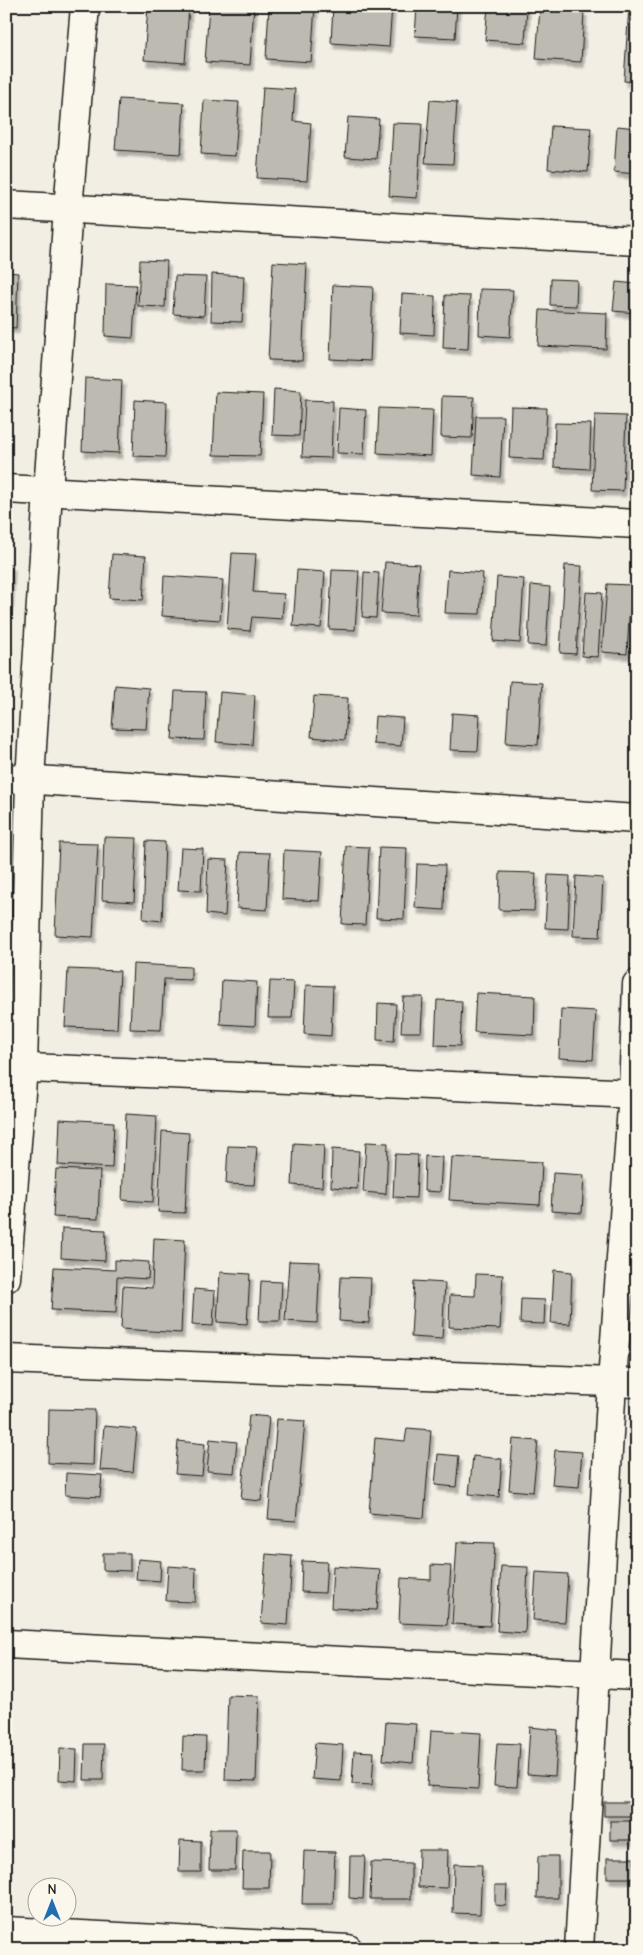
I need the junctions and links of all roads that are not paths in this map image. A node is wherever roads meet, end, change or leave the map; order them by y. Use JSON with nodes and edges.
{"nodes":[{"id":1,"x":85,"y":6,"type":"edge"},
{"id":2,"x":6,"y":205,"type":"edge"},
{"id":3,"x":68,"y":209,"type":"junction"},
{"id":4,"x":637,"y":241,"type":"edge"},
{"id":5,"x":6,"y":489,"type":"edge"},
{"id":6,"x":48,"y":491,"type":"junction"},
{"id":7,"x":637,"y":524,"type":"edge"},
{"id":8,"x":18,"y":779,"type":"edge"},
{"id":9,"x":637,"y":819,"type":"edge"},
{"id":10,"x":637,"y":984,"type":"edge"},
{"id":11,"x":15,"y":1067,"type":"edge"},
{"id":12,"x":635,"y":1093,"type":"edge"},
{"id":13,"x":6,"y":1278,"type":"edge"},
{"id":14,"x":6,"y":1359,"type":"edge"},
{"id":15,"x":624,"y":1382,"type":"edge"},
{"id":16,"x":6,"y":1644,"type":"edge"},
{"id":17,"x":594,"y":1674,"type":"junction"},
{"id":18,"x":637,"y":1676,"type":"edge"},
{"id":19,"x":6,"y":1931,"type":"edge"},
{"id":20,"x":348,"y":1949,"type":"edge"},
{"id":21,"x":579,"y":1949,"type":"edge"}],
"edges":[{"from":1,"to":3,"type":"street"},
{"from":2,"to":3,"type":"street"},
{"from":3,"to":4,"type":"street"},
{"from":3,"to":6,"type":"street"},
{"from":5,"to":6,"type":"street"},
{"from":6,"to":7,"type":"street"},
{"from":6,"to":8,"type":"street"},
{"from":8,"to":9,"type":"street"},
{"from":8,"to":11,"type":"street"},
{"from":10,"to":12,"type":"street"},
{"from":11,"to":12,"type":"street"},
{"from":11,"to":13,"type":"street"},
{"from":12,"to":15,"type":"street"},
{"from":14,"to":15,"type":"street"},
{"from":15,"to":17,"type":"street"},
{"from":16,"to":17,"type":"street"},
{"from":17,"to":18,"type":"street"},
{"from":17,"to":21,"type":"street"},
{"from":19,"to":20,"type":"street"}]}
